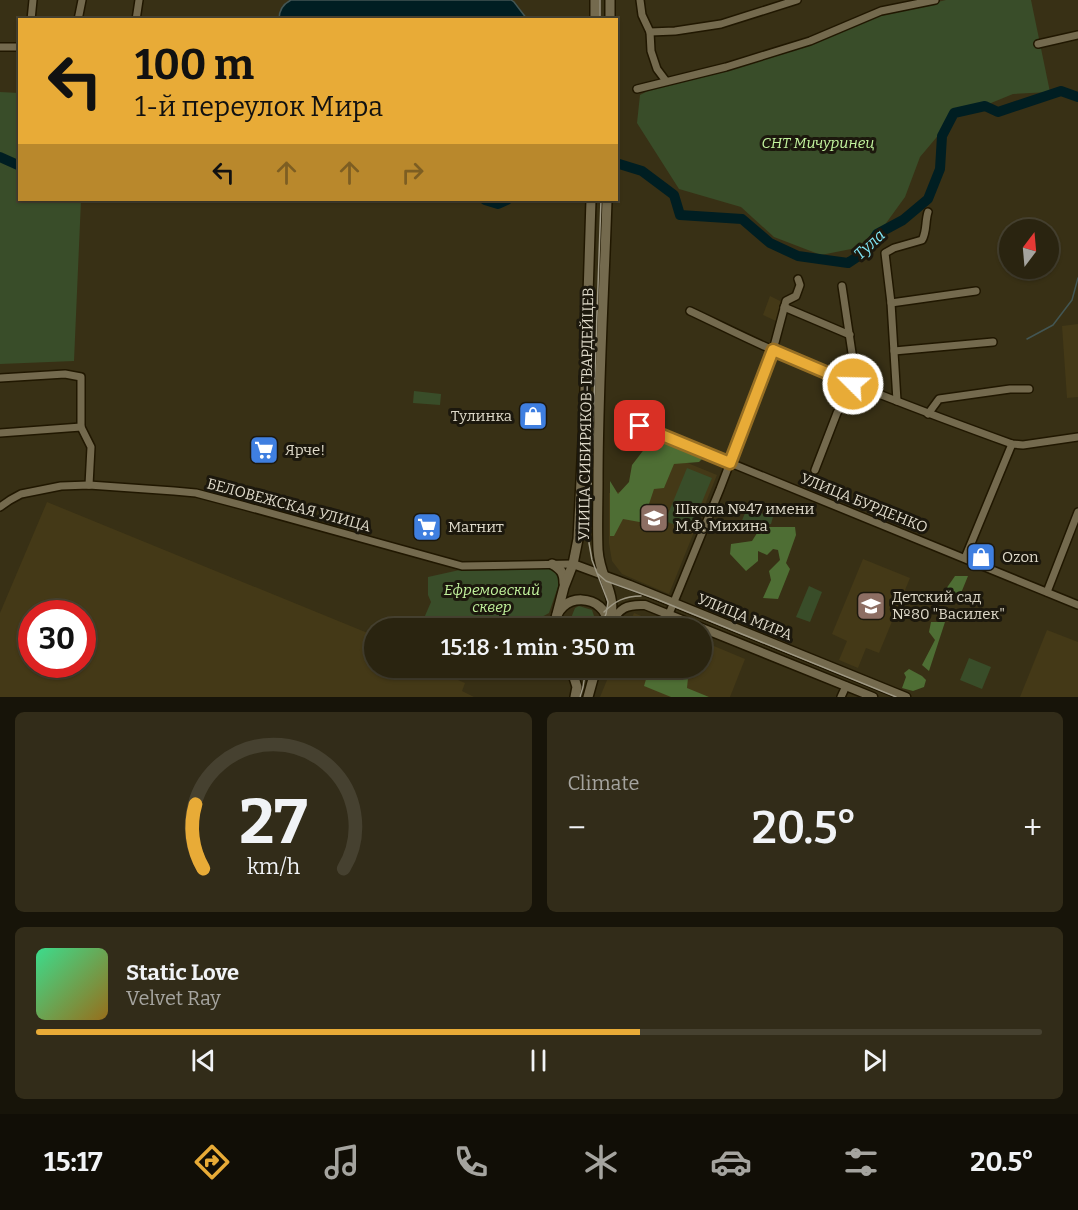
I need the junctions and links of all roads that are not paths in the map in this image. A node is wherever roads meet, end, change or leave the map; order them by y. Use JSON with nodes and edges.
{"nodes":[{"id":1,"x":33,"y":0,"type":"edge"},
{"id":2,"x":82,"y":0,"type":"edge"},
{"id":3,"x":139,"y":0,"type":"edge"},
{"id":4,"x":595,"y":0,"type":"edge"},
{"id":5,"x":610,"y":0,"type":"edge"},
{"id":6,"x":640,"y":0,"type":"edge"},
{"id":7,"x":798,"y":0,"type":"edge"},
{"id":8,"x":935,"y":0,"type":"edge"},
{"id":9,"x":789,"y":1,"type":"edge"},
{"id":10,"x":31,"y":18,"type":"edge"},
{"id":11,"x":78,"y":18,"type":"edge"},
{"id":12,"x":136,"y":18,"type":"edge"},
{"id":13,"x":595,"y":18,"type":"edge"},
{"id":14,"x":610,"y":18,"type":"edge"},
{"id":15,"x":650,"y":32,"type":"junction"},
{"id":16,"x":1078,"y":35,"type":"edge"},
{"id":17,"x":1038,"y":44,"type":"dead end"},
{"id":18,"x":0,"y":47,"type":"edge"},
{"id":19,"x":18,"y":47,"type":"edge"},
{"id":20,"x":666,"y":81,"type":"junction"},
{"id":21,"x":637,"y":89,"type":"dead end"},
{"id":22,"x":591,"y":201,"type":"edge"},
{"id":23,"x":607,"y":201,"type":"edge"},
{"id":24,"x":928,"y":212,"type":"dead end"},
{"id":25,"x":798,"y":279,"type":"dead end"},
{"id":26,"x":842,"y":286,"type":"dead end"},
{"id":27,"x":976,"y":291,"type":"dead end"},
{"id":28,"x":891,"y":303,"type":"junction"},
{"id":29,"x":784,"y":307,"type":"junction"},
{"id":30,"x":690,"y":311,"type":"dead end"},
{"id":31,"x":850,"y":334,"type":"junction"},
{"id":32,"x":993,"y":342,"type":"dead end"},
{"id":33,"x":773,"y":350,"type":"junction"},
{"id":34,"x":894,"y":351,"type":"junction"},
{"id":35,"x":0,"y":378,"type":"edge"},
{"id":36,"x":853,"y":384,"type":"junction"},
{"id":37,"x":1029,"y":389,"type":"dead end"},
{"id":38,"x":897,"y":401,"type":"junction"},
{"id":39,"x":928,"y":414,"type":"junction"},
{"id":40,"x":640,"y":426,"type":"dead end"},
{"id":41,"x":81,"y":427,"type":"junction"},
{"id":42,"x":0,"y":433,"type":"edge"},
{"id":43,"x":1078,"y":437,"type":"edge"},
{"id":44,"x":1012,"y":444,"type":"junction"},
{"id":45,"x":730,"y":463,"type":"junction"},
{"id":46,"x":815,"y":470,"type":"dead end"},
{"id":47,"x":90,"y":485,"type":"junction"},
{"id":48,"x":0,"y":507,"type":"edge"},
{"id":49,"x":1078,"y":512,"type":"edge"},
{"id":50,"x":965,"y":558,"type":"junction"},
{"id":51,"x":552,"y":564,"type":"junction"},
{"id":52,"x":573,"y":564,"type":"junction"},
{"id":53,"x":603,"y":574,"type":"junction"},
{"id":54,"x":564,"y":587,"type":"junction"},
{"id":55,"x":1047,"y":592,"type":"junction"},
{"id":56,"x":674,"y":603,"type":"junction"},
{"id":57,"x":1078,"y":605,"type":"edge"},
{"id":58,"x":557,"y":614,"type":"junction"},
{"id":59,"x":669,"y":614,"type":"junction"},
{"id":60,"x":556,"y":618,"type":"edge"},
{"id":61,"x":608,"y":618,"type":"edge"},
{"id":62,"x":610,"y":618,"type":"edge"},
{"id":63,"x":614,"y":618,"type":"edge"},
{"id":64,"x":574,"y":678,"type":"edge"},
{"id":65,"x":593,"y":678,"type":"edge"},
{"id":66,"x":846,"y":686,"type":"junction"},
{"id":67,"x":575,"y":697,"type":"edge"},
{"id":68,"x":588,"y":697,"type":"edge"},
{"id":69,"x":842,"y":697,"type":"edge"},
{"id":70,"x":873,"y":697,"type":"edge"},
{"id":71,"x":906,"y":697,"type":"edge"}],
"edges":[{"from":1,"to":10,"type":"street"},
{"from":2,"to":11,"type":"street"},
{"from":3,"to":12,"type":"street"},
{"from":4,"to":13,"type":"main road"},
{"from":5,"to":14,"type":"main road"},
{"from":6,"to":15,"type":"street"},
{"from":7,"to":9,"type":"street"},
{"from":8,"to":20,"type":"street"},
{"from":9,"to":15,"type":"street"},
{"from":15,"to":20,"type":"street"},
{"from":16,"to":17,"type":"street"},
{"from":18,"to":19,"type":"street"},
{"from":20,"to":21,"type":"street"},
{"from":22,"to":52,"type":"main road","name":"УЛИЦА СИБИРЯКОВ-ГВАРДЕЙЦЕВ"},
{"from":23,"to":53,"type":"main road","name":"УЛИЦА СИБИРЯКОВ-ГВАРДЕЙЦЕВ"},
{"from":24,"to":28,"type":"street"},
{"from":25,"to":29,"type":"street"},
{"from":26,"to":31,"type":"street"},
{"from":27,"to":28,"type":"street"},
{"from":28,"to":34,"type":"street"},
{"from":29,"to":31,"type":"street"},
{"from":29,"to":33,"type":"street"},
{"from":30,"to":33,"type":"street"},
{"from":31,"to":36,"type":"street"},
{"from":32,"to":34,"type":"street"},
{"from":33,"to":36,"type":"street"},
{"from":33,"to":45,"type":"street"},
{"from":34,"to":38,"type":"street"},
{"from":35,"to":41,"type":"street"},
{"from":36,"to":38,"type":"street"},
{"from":36,"to":46,"type":"street"},
{"from":37,"to":39,"type":"street"},
{"from":38,"to":39,"type":"street"},
{"from":39,"to":44,"type":"street"},
{"from":40,"to":45,"type":"street","name":"УЛИЦА БУРДЕНКО"},
{"from":41,"to":42,"type":"street"},
{"from":41,"to":47,"type":"street"},
{"from":43,"to":44,"type":"street"},
{"from":44,"to":50,"type":"street"},
{"from":45,"to":50,"type":"street","name":"УЛИЦА БУРДЕНКО"},
{"from":45,"to":56,"type":"street"},
{"from":47,"to":48,"type":"street","name":"БЕЛОВЕЖСКАЯ УЛИЦА"},
{"from":47,"to":51,"type":"street","name":"БЕЛОВЕЖСКАЯ УЛИЦА"},
{"from":49,"to":55,"type":"street"},
{"from":50,"to":55,"type":"street","name":"УЛИЦА БУРДЕНКО"},
{"from":51,"to":52,"type":"street","name":"БЕЛОВЕЖСКАЯ УЛИЦА"},
{"from":51,"to":54,"type":"main road"},
{"from":52,"to":53,"type":"street","name":"УЛИЦА МИРА"},
{"from":52,"to":54,"type":"main road","name":"УЛИЦА СИБИРЯКОВ-ГВАРДЕЙЦЕВ"},
{"from":53,"to":56,"type":"street","name":"УЛИЦА МИРА"},
{"from":53,"to":62,"type":"main road","name":"УЛИЦА СИБИРЯКОВ-ГВАРДЕЙЦЕВ"},
{"from":54,"to":58,"type":"main road","name":"УЛИЦА СИБИРЯКОВ-ГВАРДЕЙЦЕВ"},
{"from":55,"to":57,"type":"street","name":"УЛИЦА БУРДЕНКО"},
{"from":56,"to":59,"type":"street"},
{"from":56,"to":71,"type":"street","name":"УЛИЦА МИРА"},
{"from":58,"to":60,"type":"main road","name":"УЛИЦА СИБИРЯКОВ-ГВАРДЕЙЦЕВ"},
{"from":58,"to":61,"type":"main road"},
{"from":59,"to":63,"type":"street"},
{"from":59,"to":66,"type":"street","name":"УЛИЦА МИРА"},
{"from":64,"to":67,"type":"main road"},
{"from":65,"to":68,"type":"main road"},
{"from":66,"to":69,"type":"street"},
{"from":66,"to":70,"type":"street","name":"УЛИЦА МИРА"}]}
